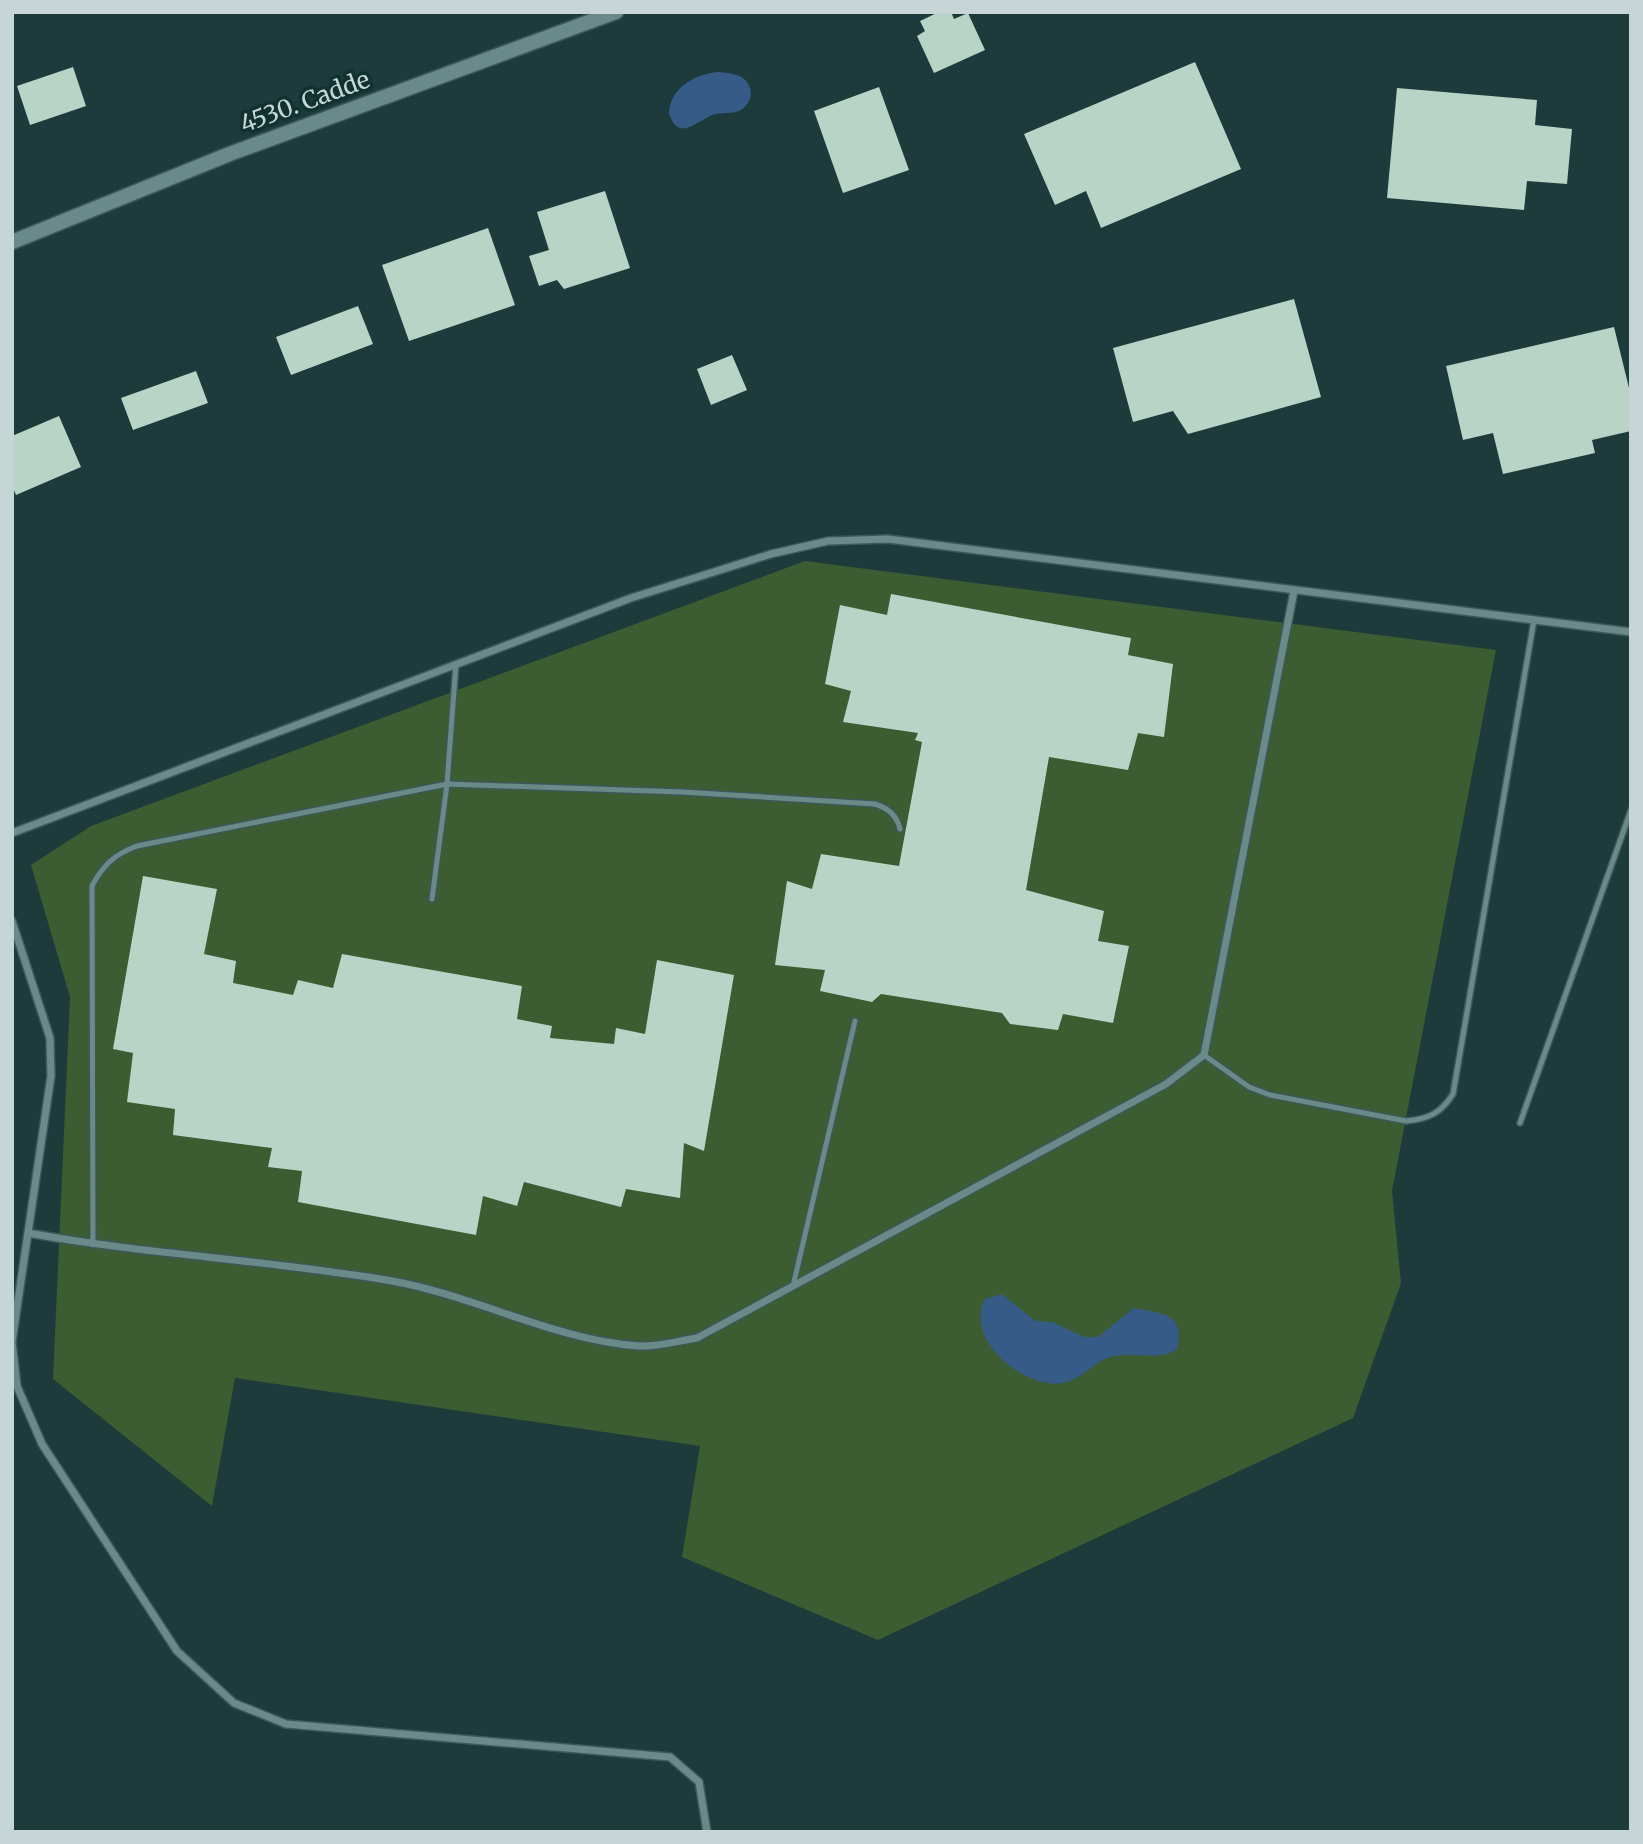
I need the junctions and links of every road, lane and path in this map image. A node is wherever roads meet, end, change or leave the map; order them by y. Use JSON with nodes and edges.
{"nodes":[{"id":1,"x":616,"y":12,"type":"edge"},
{"id":2,"x":12,"y":242,"type":"edge"},
{"id":3,"x":1294,"y":591,"type":"junction"},
{"id":4,"x":1534,"y":620,"type":"junction"},
{"id":5,"x":1631,"y":632,"type":"edge"},
{"id":6,"x":456,"y":664,"type":"junction"},
{"id":7,"x":447,"y":783,"type":"junction"},
{"id":8,"x":1631,"y":810,"type":"edge"},
{"id":9,"x":900,"y":829,"type":"dead end"},
{"id":10,"x":12,"y":833,"type":"edge"},
{"id":11,"x":432,"y":899,"type":"dead end"},
{"id":12,"x":12,"y":921,"type":"edge"},
{"id":13,"x":855,"y":1021,"type":"dead end"},
{"id":14,"x":1204,"y":1055,"type":"junction"},
{"id":15,"x":1520,"y":1123,"type":"dead end"},
{"id":16,"x":29,"y":1233,"type":"junction"},
{"id":17,"x":93,"y":1245,"type":"junction"},
{"id":18,"x":793,"y":1286,"type":"junction"},
{"id":19,"x":707,"y":1832,"type":"edge"}],
"edges":[{"from":1,"to":2,"type":"street","name":"4530. Cadde"},
{"from":3,"to":4,"type":"street"},
{"from":3,"to":6,"type":"street"},
{"from":3,"to":14,"type":"street"},
{"from":4,"to":5,"type":"street"},
{"from":4,"to":14,"type":"lane"},
{"from":6,"to":7,"type":"lane"},
{"from":6,"to":10,"type":"street"},
{"from":7,"to":9,"type":"lane"},
{"from":7,"to":11,"type":"lane"},
{"from":7,"to":17,"type":"lane"},
{"from":8,"to":15,"type":"lane"},
{"from":12,"to":16,"type":"street"},
{"from":13,"to":18,"type":"lane"},
{"from":14,"to":18,"type":"street"},
{"from":16,"to":17,"type":"street"},
{"from":16,"to":19,"type":"street"},
{"from":17,"to":18,"type":"street"}]}
